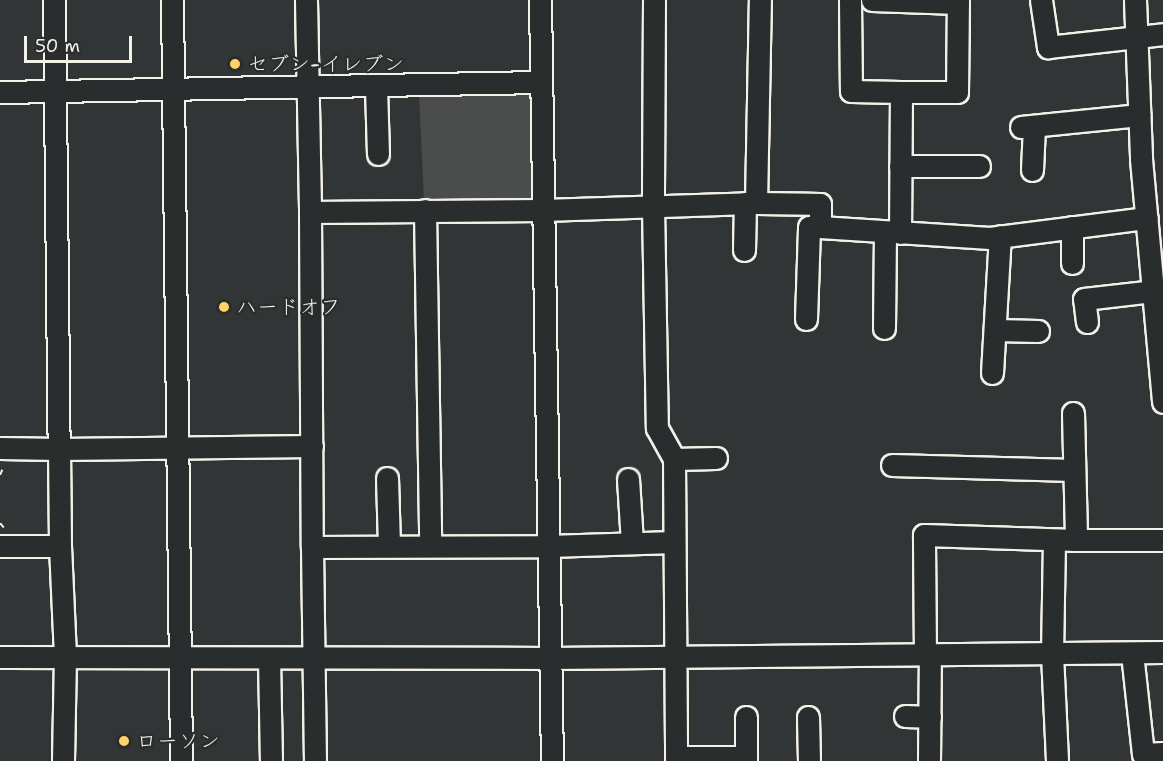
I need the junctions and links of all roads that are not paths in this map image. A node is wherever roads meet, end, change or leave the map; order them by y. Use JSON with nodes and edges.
{"nodes":[{"id":1,"x":54,"y":0,"type":"edge"},
{"id":2,"x":172,"y":0,"type":"edge"},
{"id":3,"x":306,"y":0,"type":"edge"},
{"id":4,"x":540,"y":0,"type":"edge"},
{"id":5,"x":654,"y":0,"type":"edge"},
{"id":6,"x":760,"y":0,"type":"edge"},
{"id":7,"x":850,"y":0,"type":"edge"},
{"id":8,"x":872,"y":0,"type":"edge"},
{"id":9,"x":1041,"y":0,"type":"edge"},
{"id":10,"x":1122,"y":0,"type":"edge"},
{"id":11,"x":1135,"y":0,"type":"edge"},
{"id":12,"x":958,"y":2,"type":"edge"},
{"id":13,"x":1163,"y":34,"type":"edge"},
{"id":14,"x":1136,"y":36,"type":"junction"},
{"id":15,"x":541,"y":82,"type":"junction"},
{"id":16,"x":376,"y":87,"type":"junction"},
{"id":17,"x":307,"y":88,"type":"junction"},
{"id":18,"x":173,"y":89,"type":"junction"},
{"id":19,"x":0,"y":92,"type":"edge"},
{"id":20,"x":55,"y":92,"type":"junction"},
{"id":21,"x":901,"y":92,"type":"junction"},
{"id":22,"x":1139,"y":115,"type":"junction"},
{"id":23,"x":378,"y":154,"type":"dead end"},
{"id":24,"x":900,"y":166,"type":"junction"},
{"id":25,"x":979,"y":166,"type":"dead end"},
{"id":26,"x":1032,"y":170,"type":"dead end"},
{"id":27,"x":751,"y":203,"type":"junction"},
{"id":28,"x":653,"y":206,"type":"junction"},
{"id":29,"x":425,"y":210,"type":"junction"},
{"id":30,"x":543,"y":210,"type":"junction"},
{"id":31,"x":310,"y":212,"type":"junction"},
{"id":32,"x":1147,"y":218,"type":"junction"},
{"id":33,"x":820,"y":227,"type":"junction"},
{"id":34,"x":1072,"y":227,"type":"junction"},
{"id":35,"x":892,"y":232,"type":"junction"},
{"id":36,"x":1000,"y":236,"type":"junction"},
{"id":37,"x":744,"y":250,"type":"dead end"},
{"id":38,"x":1072,"y":262,"type":"dead end"},
{"id":39,"x":1154,"y":291,"type":"junction"},
{"id":40,"x":806,"y":319,"type":"dead end"},
{"id":41,"x":1087,"y":322,"type":"dead end"},
{"id":42,"x":884,"y":328,"type":"dead end"},
{"id":43,"x":995,"y":330,"type":"junction"},
{"id":44,"x":1038,"y":331,"type":"dead end"},
{"id":45,"x":1161,"y":344,"type":"edge"},
{"id":46,"x":992,"y":373,"type":"dead end"},
{"id":47,"x":1163,"y":402,"type":"edge"},
{"id":48,"x":1073,"y":413,"type":"dead end"},
{"id":49,"x":312,"y":446,"type":"junction"},
{"id":50,"x":0,"y":448,"type":"edge"},
{"id":51,"x":177,"y":448,"type":"junction"},
{"id":52,"x":60,"y":449,"type":"junction"},
{"id":53,"x":716,"y":458,"type":"dead end"},
{"id":54,"x":674,"y":459,"type":"junction"},
{"id":55,"x":892,"y":465,"type":"dead end"},
{"id":56,"x":1074,"y":470,"type":"junction"},
{"id":57,"x":387,"y":478,"type":"dead end"},
{"id":58,"x":628,"y":479,"type":"dead end"},
{"id":59,"x":1054,"y":540,"type":"junction"},
{"id":60,"x":1076,"y":540,"type":"junction"},
{"id":61,"x":1163,"y":540,"type":"edge"},
{"id":62,"x":674,"y":542,"type":"junction"},
{"id":63,"x":632,"y":543,"type":"junction"},
{"id":64,"x":430,"y":545,"type":"junction"},
{"id":65,"x":0,"y":546,"type":"edge"},
{"id":66,"x":60,"y":546,"type":"junction"},
{"id":67,"x":388,"y":546,"type":"junction"},
{"id":68,"x":548,"y":546,"type":"junction"},
{"id":69,"x":312,"y":547,"type":"junction"},
{"id":70,"x":1163,"y":652,"type":"edge"},
{"id":71,"x":1132,"y":653,"type":"junction"},
{"id":72,"x":1052,"y":654,"type":"junction"},
{"id":73,"x":65,"y":656,"type":"junction"},
{"id":74,"x":928,"y":656,"type":"junction"},
{"id":75,"x":0,"y":657,"type":"edge"},
{"id":76,"x":676,"y":657,"type":"junction"},
{"id":77,"x":269,"y":658,"type":"junction"},
{"id":78,"x":313,"y":658,"type":"junction"},
{"id":79,"x":550,"y":658,"type":"junction"},
{"id":80,"x":179,"y":659,"type":"junction"},
{"id":81,"x":905,"y":716,"type":"dead end"},
{"id":82,"x":746,"y":717,"type":"dead end"},
{"id":83,"x":808,"y":717,"type":"dead end"},
{"id":84,"x":930,"y":717,"type":"junction"},
{"id":85,"x":1163,"y":753,"type":"edge"},
{"id":86,"x":676,"y":759,"type":"edge"},
{"id":87,"x":746,"y":759,"type":"edge"},
{"id":88,"x":271,"y":760,"type":"edge"},
{"id":89,"x":63,"y":761,"type":"edge"},
{"id":90,"x":181,"y":761,"type":"edge"},
{"id":91,"x":315,"y":761,"type":"edge"},
{"id":92,"x":552,"y":761,"type":"edge"},
{"id":93,"x":808,"y":761,"type":"edge"},
{"id":94,"x":929,"y":761,"type":"edge"},
{"id":95,"x":1057,"y":761,"type":"edge"}],
"edges":[{"from":1,"to":20,"type":"street"},
{"from":2,"to":18,"type":"street"},
{"from":3,"to":17,"type":"street"},
{"from":4,"to":15,"type":"street"},
{"from":5,"to":28,"type":"street"},
{"from":6,"to":27,"type":"street"},
{"from":7,"to":21,"type":"street"},
{"from":8,"to":12,"type":"street"},
{"from":9,"to":14,"type":"street"},
{"from":10,"to":11,"type":"street"},
{"from":11,"to":14,"type":"street"},
{"from":12,"to":21,"type":"street"},
{"from":13,"to":14,"type":"street"},
{"from":14,"to":22,"type":"street"},
{"from":15,"to":16,"type":"street"},
{"from":15,"to":30,"type":"street"},
{"from":16,"to":17,"type":"street"},
{"from":16,"to":23,"type":"street"},
{"from":17,"to":18,"type":"street"},
{"from":17,"to":31,"type":"street"},
{"from":18,"to":20,"type":"street"},
{"from":18,"to":51,"type":"street"},
{"from":19,"to":20,"type":"street"},
{"from":20,"to":52,"type":"street"},
{"from":21,"to":24,"type":"street"},
{"from":22,"to":26,"type":"street"},
{"from":22,"to":32,"type":"street"},
{"from":24,"to":25,"type":"street"},
{"from":24,"to":35,"type":"street"},
{"from":27,"to":28,"type":"street"},
{"from":27,"to":33,"type":"street"},
{"from":27,"to":37,"type":"street"},
{"from":28,"to":30,"type":"street"},
{"from":28,"to":54,"type":"street"},
{"from":29,"to":30,"type":"street"},
{"from":29,"to":31,"type":"street"},
{"from":29,"to":64,"type":"street"},
{"from":30,"to":68,"type":"street"},
{"from":31,"to":49,"type":"street"},
{"from":32,"to":34,"type":"street"},
{"from":32,"to":39,"type":"street"},
{"from":33,"to":35,"type":"street"},
{"from":33,"to":40,"type":"street"},
{"from":34,"to":36,"type":"street"},
{"from":34,"to":38,"type":"street"},
{"from":35,"to":36,"type":"street"},
{"from":35,"to":42,"type":"street"},
{"from":36,"to":43,"type":"street"},
{"from":39,"to":41,"type":"street"},
{"from":39,"to":45,"type":"street"},
{"from":43,"to":44,"type":"street"},
{"from":43,"to":46,"type":"street"},
{"from":45,"to":47,"type":"street"},
{"from":48,"to":56,"type":"street"},
{"from":49,"to":51,"type":"street"},
{"from":49,"to":69,"type":"street"},
{"from":50,"to":52,"type":"street"},
{"from":51,"to":52,"type":"street"},
{"from":51,"to":80,"type":"street"},
{"from":52,"to":66,"type":"street"},
{"from":53,"to":54,"type":"street"},
{"from":54,"to":62,"type":"street"},
{"from":55,"to":56,"type":"street"},
{"from":56,"to":60,"type":"street"},
{"from":57,"to":67,"type":"street"},
{"from":58,"to":63,"type":"street"},
{"from":59,"to":60,"type":"street"},
{"from":59,"to":72,"type":"street"},
{"from":59,"to":74,"type":"street"},
{"from":60,"to":61,"type":"street"},
{"from":62,"to":63,"type":"street"},
{"from":62,"to":76,"type":"street"},
{"from":63,"to":68,"type":"street"},
{"from":64,"to":67,"type":"street"},
{"from":64,"to":68,"type":"street"},
{"from":65,"to":66,"type":"street"},
{"from":66,"to":73,"type":"street"},
{"from":67,"to":69,"type":"street"},
{"from":68,"to":79,"type":"street"},
{"from":69,"to":78,"type":"street"},
{"from":70,"to":71,"type":"street"},
{"from":71,"to":72,"type":"street"},
{"from":71,"to":85,"type":"street"},
{"from":72,"to":74,"type":"street"},
{"from":72,"to":95,"type":"street"},
{"from":73,"to":75,"type":"street"},
{"from":73,"to":80,"type":"street"},
{"from":73,"to":89,"type":"street"},
{"from":74,"to":76,"type":"street"},
{"from":74,"to":84,"type":"street"},
{"from":76,"to":79,"type":"street"},
{"from":76,"to":86,"type":"street"},
{"from":77,"to":78,"type":"street"},
{"from":77,"to":80,"type":"street"},
{"from":77,"to":88,"type":"street"},
{"from":78,"to":79,"type":"street"},
{"from":78,"to":91,"type":"street"},
{"from":79,"to":92,"type":"street"},
{"from":80,"to":90,"type":"street"},
{"from":81,"to":84,"type":"street"},
{"from":82,"to":87,"type":"street"},
{"from":83,"to":93,"type":"street"},
{"from":84,"to":94,"type":"street"},
{"from":86,"to":87,"type":"street"}]}
